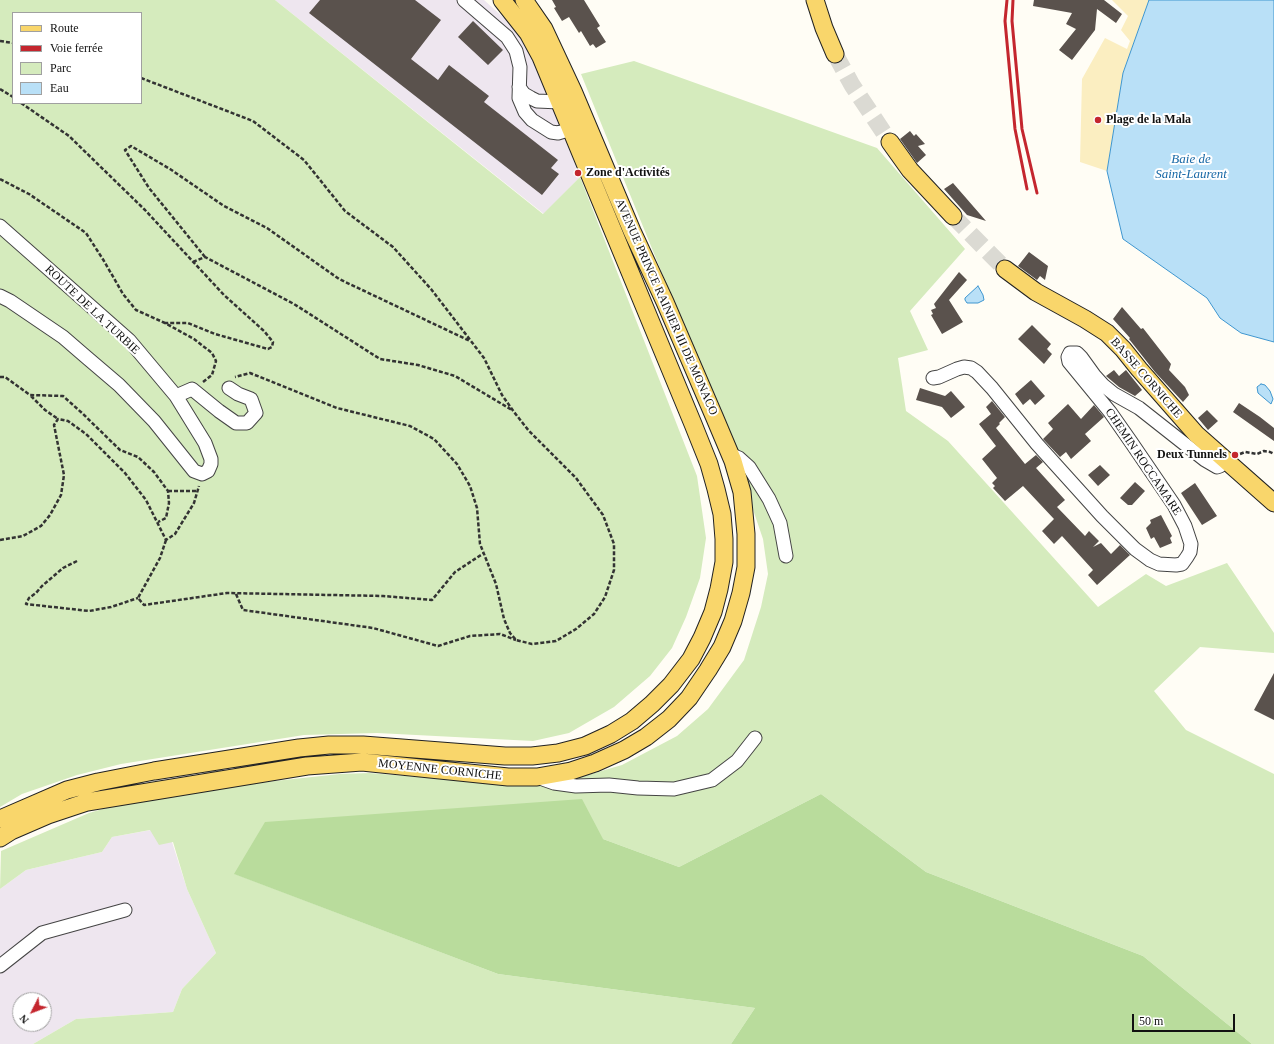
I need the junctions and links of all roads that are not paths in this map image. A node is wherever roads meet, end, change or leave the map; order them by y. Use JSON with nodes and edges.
{"nodes":[{"id":1,"x":464,"y":0,"type":"edge"},
{"id":2,"x":502,"y":0,"type":"edge"},
{"id":3,"x":524,"y":0,"type":"edge"},
{"id":4,"x":814,"y":0,"type":"edge"},
{"id":5,"x":835,"y":54,"type":"tunnel mouth"},
{"id":6,"x":519,"y":87,"type":"junction"},
{"id":7,"x":573,"y":91,"type":"junction"},
{"id":8,"x":560,"y":102,"type":"junction"},
{"id":9,"x":572,"y":121,"type":"junction"},
{"id":10,"x":592,"y":138,"type":"junction"},
{"id":11,"x":890,"y":142,"type":"tunnel mouth"},
{"id":12,"x":953,"y":216,"type":"tunnel mouth"},
{"id":13,"x":0,"y":226,"type":"edge"},
{"id":14,"x":1005,"y":269,"type":"tunnel mouth"},
{"id":15,"x":0,"y":296,"type":"edge"},
{"id":16,"x":934,"y":378,"type":"dead end"},
{"id":17,"x":229,"y":388,"type":"road end"},
{"id":18,"x":176,"y":396,"type":"junction"},
{"id":19,"x":730,"y":454,"type":"junction"},
{"id":20,"x":1232,"y":458,"type":"junction"},
{"id":21,"x":1274,"y":503,"type":"edge"},
{"id":22,"x":722,"y":514,"type":"joint"},
{"id":23,"x":746,"y":534,"type":"joint"},
{"id":24,"x":786,"y":556,"type":"dead end"},
{"id":25,"x":755,"y":738,"type":"dead end"},
{"id":26,"x":537,"y":777,"type":"junction"},
{"id":27,"x":0,"y":819,"type":"edge"},
{"id":28,"x":0,"y":838,"type":"edge"},
{"id":29,"x":125,"y":910,"type":"dead end"},
{"id":30,"x":0,"y":966,"type":"edge"}],
"edges":[{"from":1,"to":6,"type":"street"},
{"from":2,"to":8,"type":"main road","name":"AVENUE PRINCE RAINIER III DE MONACO"},
{"from":3,"to":7,"type":"main road","name":"AVENUE PRINCE RAINIER III DE MONACO"},
{"from":4,"to":5,"type":"main road"},
{"from":6,"to":8,"type":"street"},
{"from":6,"to":9,"type":"street"},
{"from":7,"to":9,"type":"street"},
{"from":7,"to":10,"type":"main road","name":"AVENUE PRINCE RAINIER III DE MONACO"},
{"from":8,"to":9,"type":"main road","name":"AVENUE PRINCE RAINIER III DE MONACO"},
{"from":9,"to":10,"type":"street"},
{"from":9,"to":22,"type":"main road","name":"AVENUE PRINCE RAINIER III DE MONACO"},
{"from":10,"to":19,"type":"main road","name":"AVENUE PRINCE RAINIER III DE MONACO"},
{"from":11,"to":12,"type":"main road"},
{"from":13,"to":18,"type":"street","name":"ROUTE DE LA TURBIE"},
{"from":14,"to":20,"type":"main road","name":"BASSE CORNICHE"},
{"from":15,"to":18,"type":"street","name":"ROUTE DE LA TURBIE"},
{"from":16,"to":20,"type":"street","name":"CHEMIN ROCCAMARE"},
{"from":17,"to":18,"type":"street"},
{"from":19,"to":23,"type":"main road","name":"AVENUE PRINCE RAINIER III DE MONACO"},
{"from":19,"to":24,"type":"street"},
{"from":20,"to":21,"type":"main road","name":"BASSE CORNICHE"},
{"from":22,"to":27,"type":"main road","name":"MOYENNE CORNICHE"},
{"from":23,"to":26,"type":"main road","name":"MOYENNE CORNICHE"},
{"from":25,"to":26,"type":"street"},
{"from":26,"to":28,"type":"main road","name":"MOYENNE CORNICHE"},
{"from":29,"to":30,"type":"street"}]}
